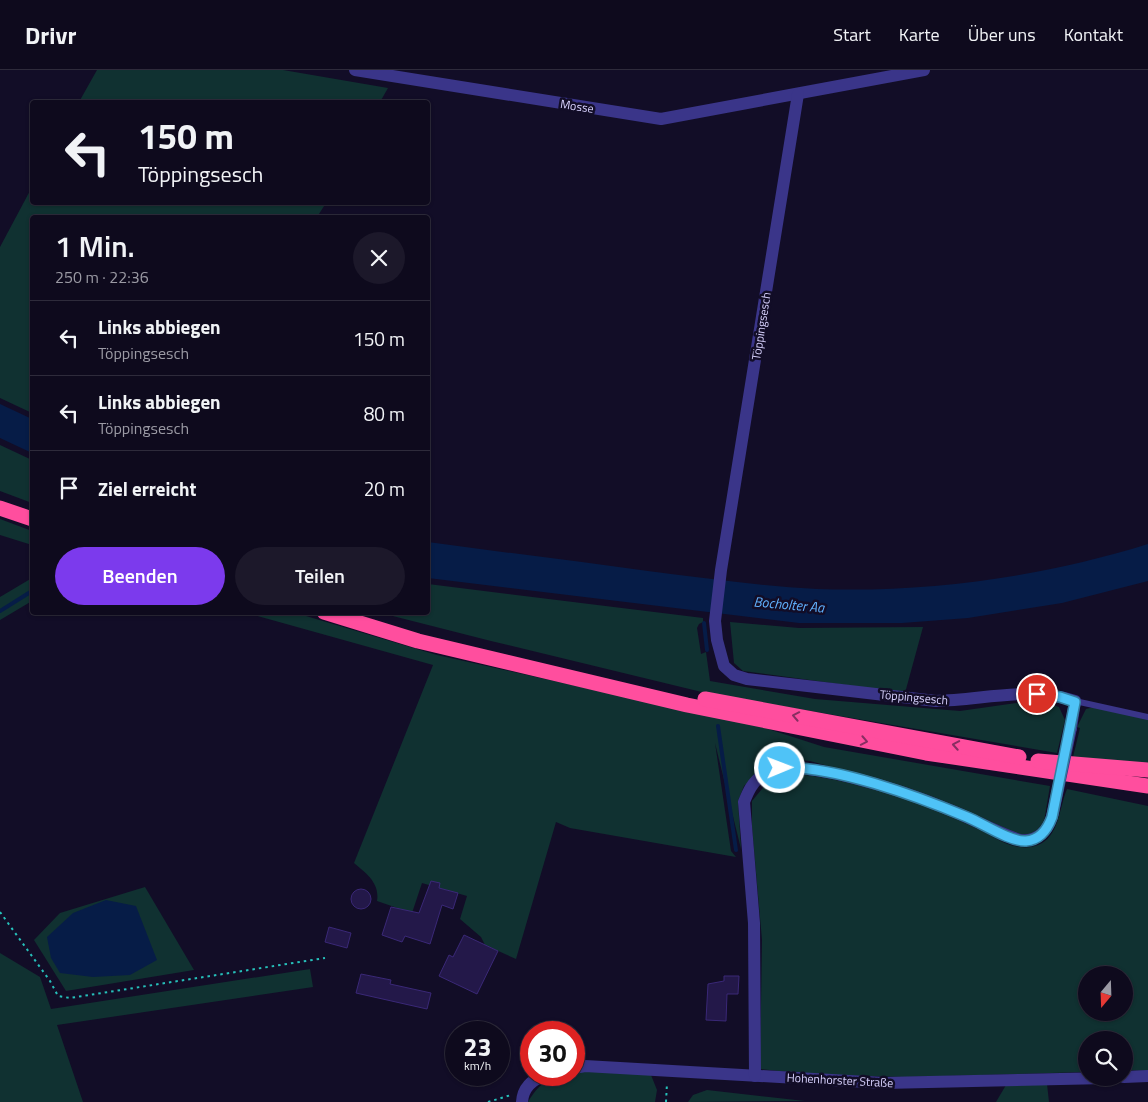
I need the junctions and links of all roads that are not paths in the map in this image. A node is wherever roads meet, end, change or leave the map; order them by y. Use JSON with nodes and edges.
{"nodes":[{"id":1,"x":355,"y":70,"type":"edge"},
{"id":2,"x":924,"y":70,"type":"edge"},
{"id":3,"x":798,"y":94,"type":"junction"},
{"id":4,"x":0,"y":499,"type":"edge"},
{"id":5,"x":0,"y":508,"type":"edge"},
{"id":6,"x":30,"y":509,"type":"edge"},
{"id":7,"x":30,"y":518,"type":"edge"},
{"id":8,"x":334,"y":615,"type":"edge"},
{"id":9,"x":367,"y":615,"type":"edge"},
{"id":10,"x":1075,"y":702,"type":"junction"},
{"id":11,"x":1148,"y":717,"type":"edge"},
{"id":12,"x":1038,"y":760,"type":"junction"},
{"id":13,"x":1148,"y":770,"type":"edge"},
{"id":14,"x":1076,"y":775,"type":"junction"},
{"id":15,"x":1148,"y":777,"type":"edge"},
{"id":16,"x":1148,"y":786,"type":"edge"},
{"id":17,"x":1148,"y":796,"type":"edge"},
{"id":18,"x":585,"y":1066,"type":"edge"},
{"id":19,"x":755,"y":1076,"type":"junction"},
{"id":20,"x":1148,"y":1076,"type":"edge"},
{"id":21,"x":1133,"y":1077,"type":"edge"},
{"id":22,"x":1078,"y":1079,"type":"edge"}],
"edges":[{"from":1,"to":3,"type":"street","name":"Mosse"},
{"from":2,"to":3,"type":"street"},
{"from":3,"to":10,"type":"street","name":"Töppingsesch"},
{"from":4,"to":6,"type":"highway"},
{"from":5,"to":7,"type":"highway"},
{"from":8,"to":14,"type":"highway","one_way":true},
{"from":12,"to":9,"type":"highway","one_way":true},
{"from":10,"to":11,"type":"lane"},
{"from":10,"to":19,"type":"street","bridge":true},
{"from":12,"to":13,"type":"highway"},
{"from":12,"to":15,"type":"highway"},
{"from":14,"to":16,"type":"highway"},
{"from":14,"to":17,"type":"highway"},
{"from":18,"to":19,"type":"street","name":"Hohenhorster Straße"},
{"from":19,"to":22,"type":"street","name":"Hohenhorster Straße"},
{"from":20,"to":21,"type":"street"}]}
